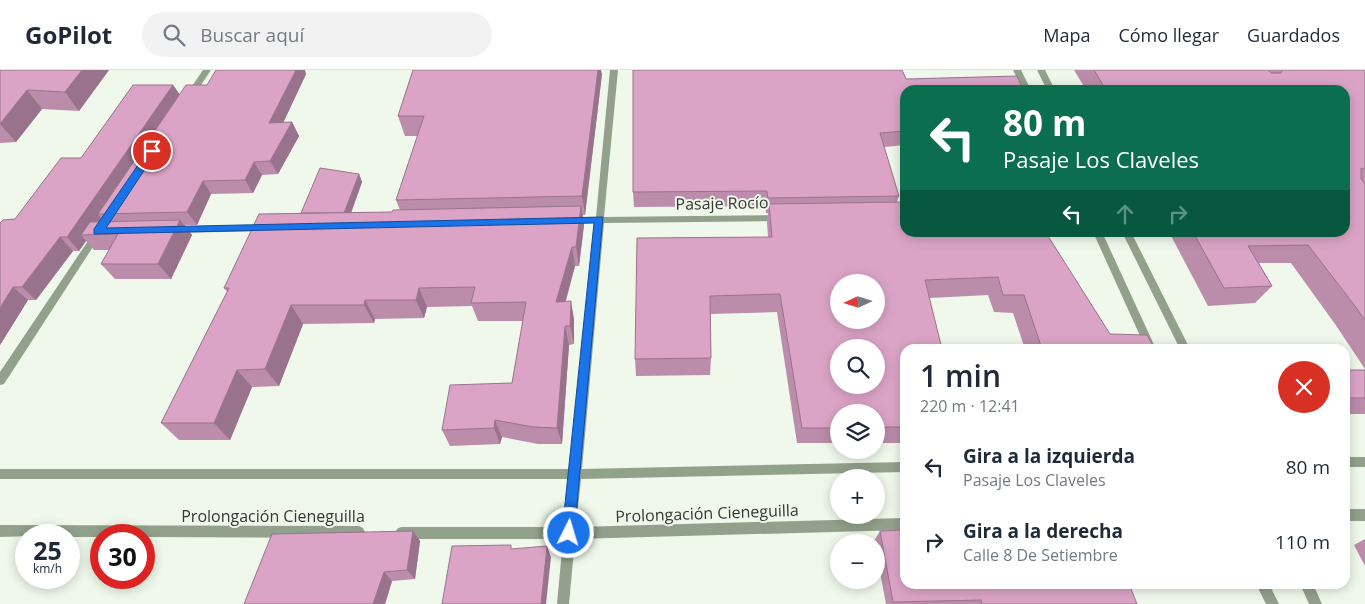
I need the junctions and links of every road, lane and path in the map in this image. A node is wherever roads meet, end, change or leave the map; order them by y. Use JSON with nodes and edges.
{"nodes":[{"id":1,"x":207,"y":70,"type":"edge"},
{"id":2,"x":614,"y":70,"type":"edge"},
{"id":3,"x":1017,"y":70,"type":"edge"},
{"id":4,"x":1041,"y":70,"type":"edge"},
{"id":5,"x":1024,"y":85,"type":"edge"},
{"id":6,"x":1048,"y":85,"type":"edge"},
{"id":7,"x":185,"y":102,"type":"edge"},
{"id":8,"x":787,"y":218,"type":"edge"},
{"id":9,"x":560,"y":220,"type":"edge"},
{"id":10,"x":600,"y":220,"type":"junction"},
{"id":11,"x":275,"y":228,"type":"edge"},
{"id":12,"x":103,"y":229,"type":"edge"},
{"id":13,"x":167,"y":230,"type":"edge"},
{"id":14,"x":1099,"y":237,"type":"edge"},
{"id":15,"x":1129,"y":237,"type":"edge"},
{"id":16,"x":1149,"y":344,"type":"edge"},
{"id":17,"x":1182,"y":344,"type":"edge"},
{"id":18,"x":0,"y":381,"type":"edge"},
{"id":19,"x":1350,"y":462,"type":"edge"},
{"id":20,"x":1365,"y":462,"type":"edge"},
{"id":21,"x":900,"y":467,"type":"edge"},
{"id":22,"x":0,"y":474,"type":"edge"},
{"id":23,"x":574,"y":474,"type":"junction"},
{"id":24,"x":1350,"y":515,"type":"edge"},
{"id":25,"x":1365,"y":515,"type":"edge"},
{"id":26,"x":900,"y":524,"type":"edge"},
{"id":27,"x":0,"y":531,"type":"edge"},
{"id":28,"x":369,"y":532,"type":"edge"},
{"id":29,"x":389,"y":533,"type":"edge"},
{"id":30,"x":569,"y":533,"type":"junction"},
{"id":31,"x":1264,"y":589,"type":"edge"},
{"id":32,"x":1308,"y":589,"type":"edge"},
{"id":33,"x":563,"y":604,"type":"edge"},
{"id":34,"x":1272,"y":604,"type":"edge"},
{"id":35,"x":1316,"y":604,"type":"edge"}],
"edges":[{"from":1,"to":7,"type":"street"},
{"from":2,"to":10,"type":"street"},
{"from":3,"to":5,"type":"street"},
{"from":4,"to":6,"type":"street"},
{"from":8,"to":10,"type":"street","name":"Pasaje Rocío"},
{"from":9,"to":10,"type":"street","name":"Pasaje Rocío"},
{"from":10,"to":23,"type":"street"},
{"from":11,"to":13,"type":"street"},
{"from":12,"to":18,"type":"street"},
{"from":14,"to":16,"type":"street"},
{"from":15,"to":17,"type":"street"},
{"from":19,"to":20,"type":"street"},
{"from":21,"to":23,"type":"street"},
{"from":22,"to":23,"type":"street"},
{"from":23,"to":30,"type":"street"},
{"from":24,"to":25,"type":"street"},
{"from":26,"to":30,"type":"street","name":"Prolongación Cieneguilla"},
{"from":27,"to":28,"type":"street","name":"Prolongación Cieneguilla"},
{"from":29,"to":30,"type":"street","name":"Prolongación Cieneguilla"},
{"from":30,"to":33,"type":"street"},
{"from":31,"to":34,"type":"street"},
{"from":32,"to":35,"type":"street"}]}
